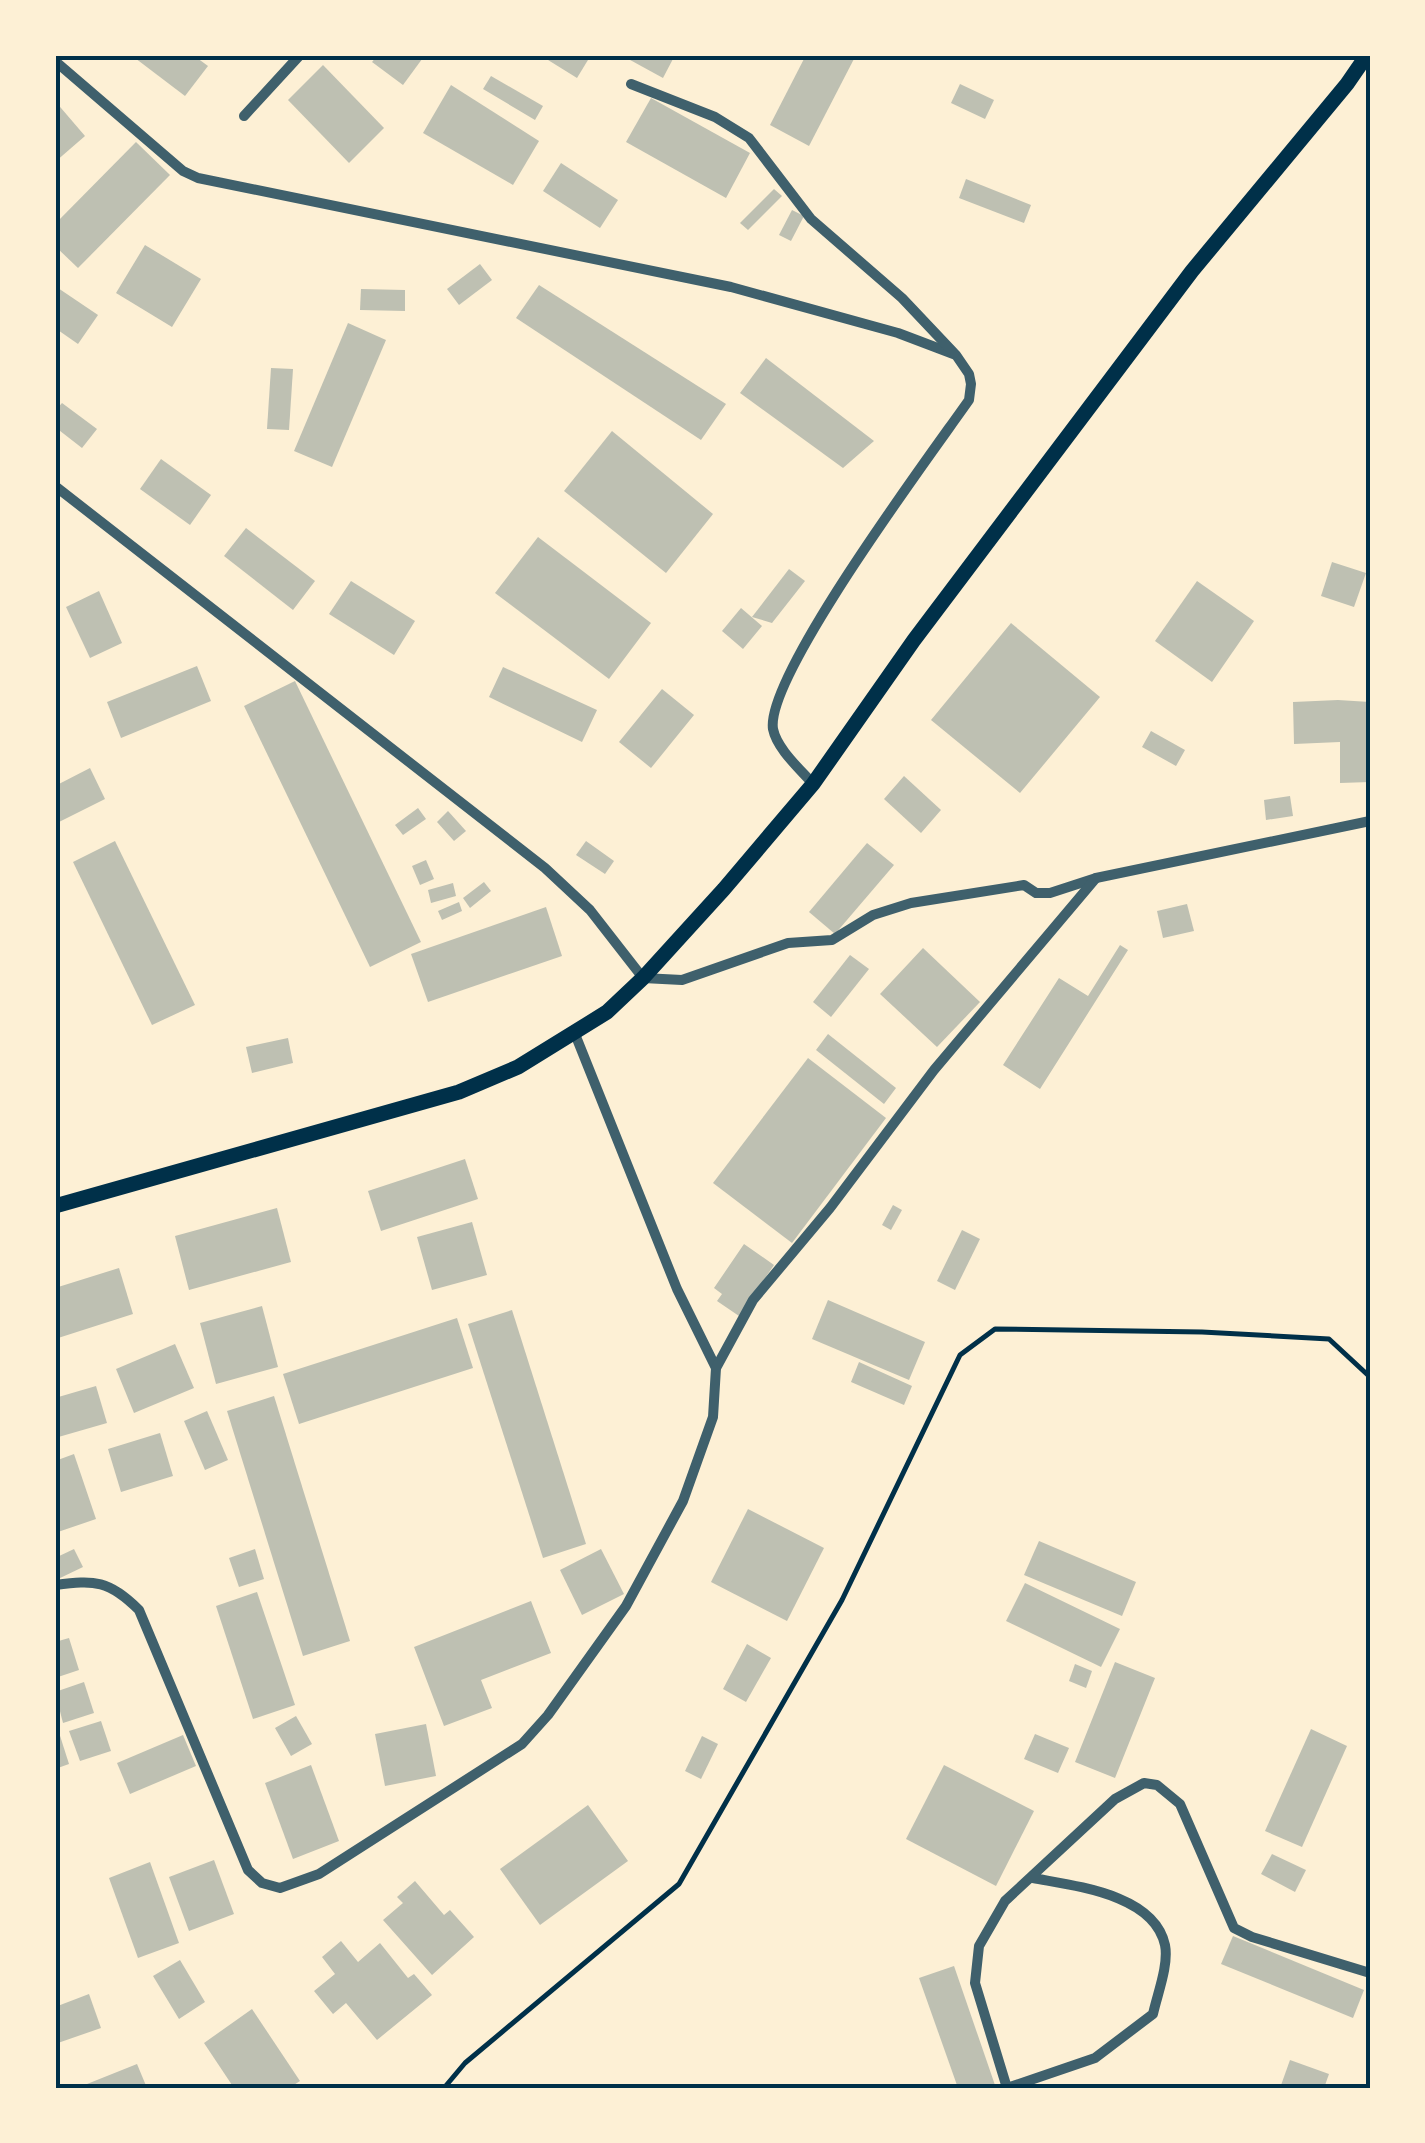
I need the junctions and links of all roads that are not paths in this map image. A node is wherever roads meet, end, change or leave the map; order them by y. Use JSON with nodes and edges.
{"nodes":[{"id":1,"x":300,"y":55,"type":"edge"},
{"id":2,"x":1367,"y":55,"type":"edge"},
{"id":3,"x":55,"y":61,"type":"edge"},
{"id":4,"x":631,"y":84,"type":"dead end"},
{"id":5,"x":244,"y":116,"type":"dead end"},
{"id":6,"x":956,"y":355,"type":"junction"},
{"id":7,"x":55,"y":486,"type":"edge"},
{"id":8,"x":813,"y":784,"type":"junction"},
{"id":9,"x":1370,"y":821,"type":"edge"},
{"id":10,"x":1096,"y":878,"type":"junction"},
{"id":11,"x":643,"y":978,"type":"junction"},
{"id":12,"x":575,"y":1034,"type":"junction"},
{"id":13,"x":55,"y":1206,"type":"edge"},
{"id":14,"x":716,"y":1368,"type":"junction"},
{"id":15,"x":55,"y":1586,"type":"edge"},
{"id":16,"x":1033,"y":1878,"type":"junction"},
{"id":17,"x":1370,"y":1973,"type":"edge"}],
"edges":[{"from":1,"to":5,"type":"street"},
{"from":2,"to":8,"type":"main road"},
{"from":3,"to":6,"type":"street"},
{"from":4,"to":6,"type":"street"},
{"from":6,"to":8,"type":"street"},
{"from":7,"to":11,"type":"street"},
{"from":8,"to":11,"type":"main road"},
{"from":9,"to":10,"type":"street"},
{"from":10,"to":11,"type":"street"},
{"from":10,"to":14,"type":"street"},
{"from":11,"to":12,"type":"main road"},
{"from":12,"to":13,"type":"main road"},
{"from":12,"to":14,"type":"street"},
{"from":14,"to":15,"type":"street"},
{"from":16,"to":16,"type":"street"},
{"from":16,"to":17,"type":"street"}]}
